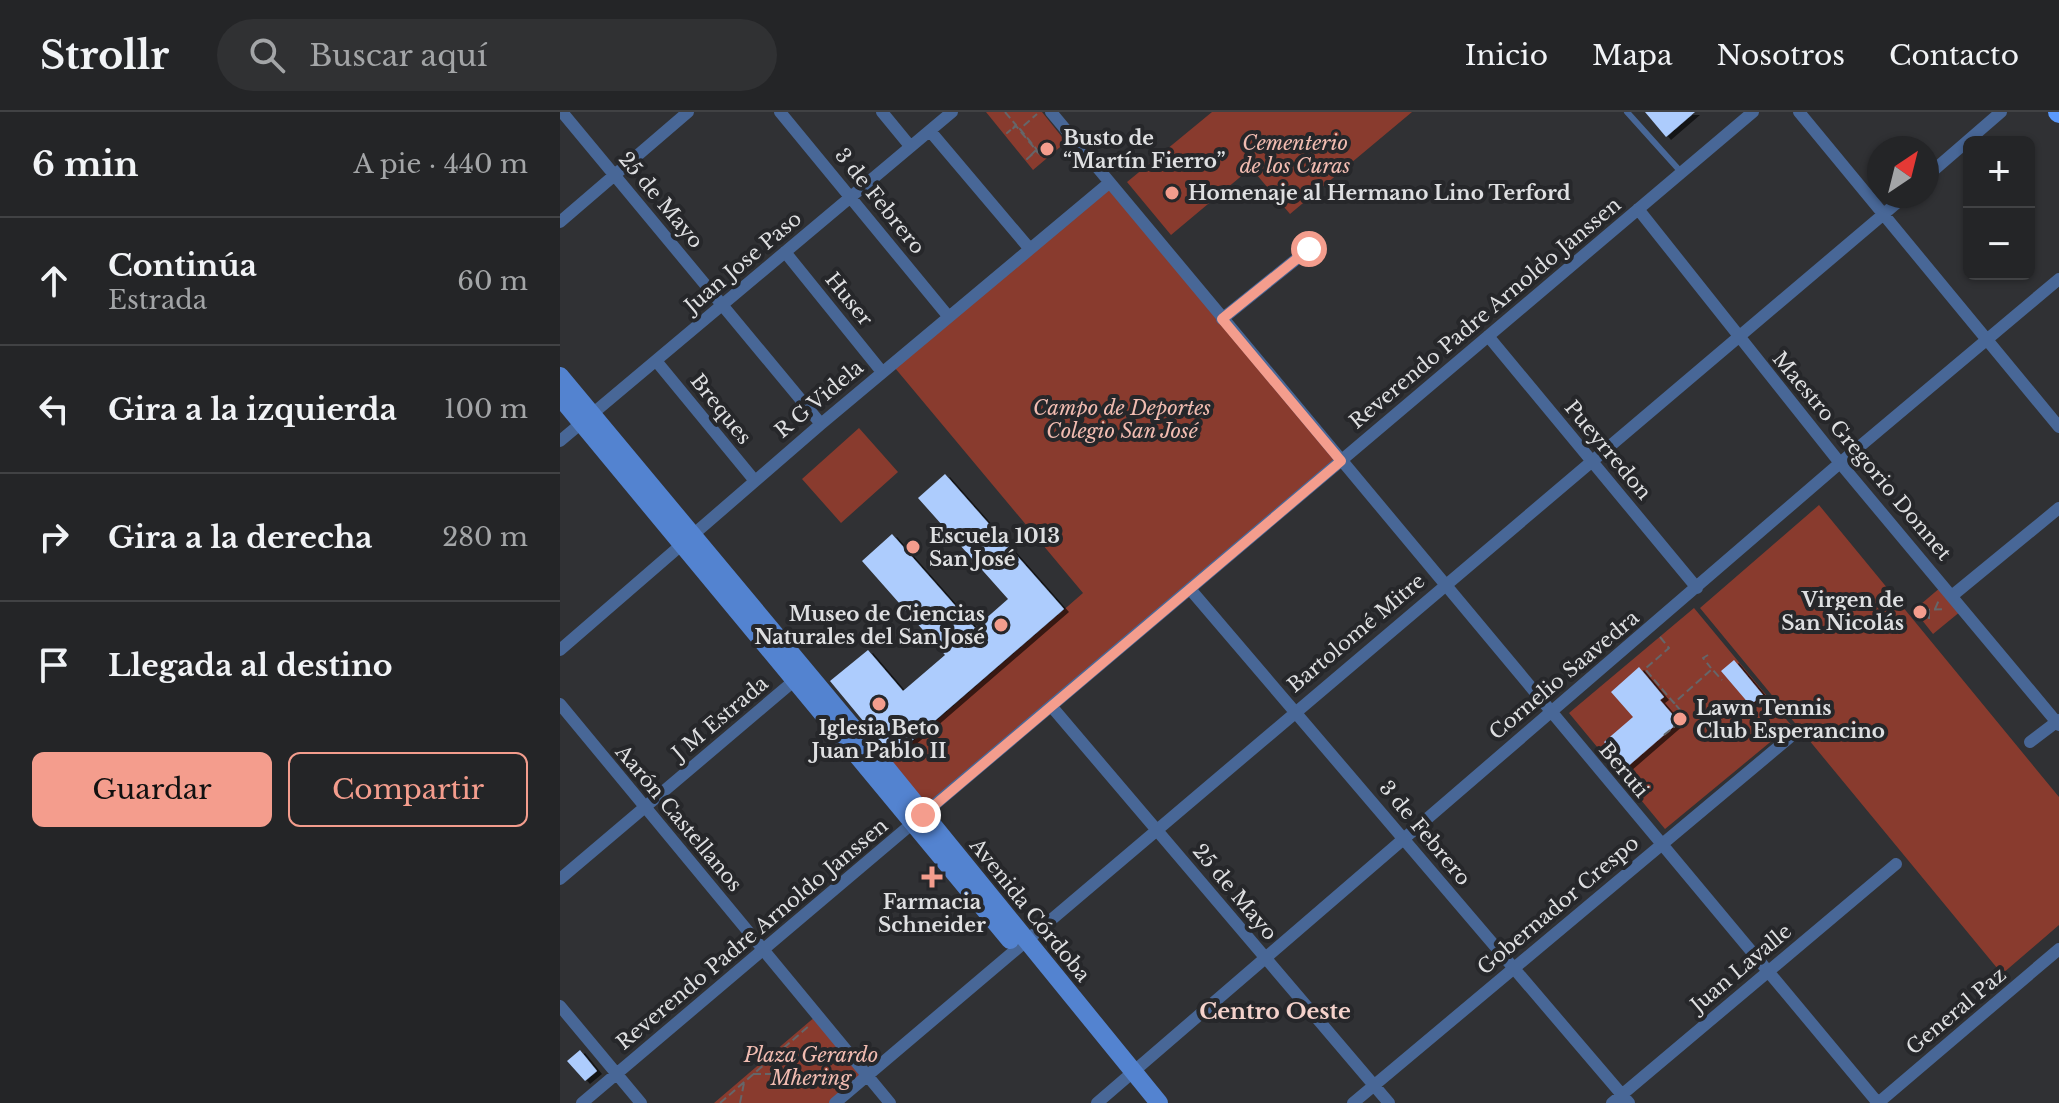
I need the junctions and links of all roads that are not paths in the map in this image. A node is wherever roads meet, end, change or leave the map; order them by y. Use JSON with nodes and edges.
{"nodes":[{"id":1,"x":562,"y":112,"type":"edge"},
{"id":2,"x":688,"y":112,"type":"edge"},
{"id":3,"x":780,"y":112,"type":"edge"},
{"id":4,"x":882,"y":112,"type":"edge"},
{"id":5,"x":952,"y":112,"type":"edge"},
{"id":6,"x":1051,"y":112,"type":"edge"},
{"id":7,"x":1627,"y":112,"type":"edge"},
{"id":8,"x":1753,"y":112,"type":"edge"},
{"id":9,"x":1799,"y":112,"type":"edge"},
{"id":10,"x":2001,"y":112,"type":"edge"},
{"id":11,"x":930,"y":131,"type":"junction"},
{"id":12,"x":910,"y":146,"type":"junction"},
{"id":13,"x":1939,"y":166,"type":"edge"},
{"id":14,"x":1681,"y":173,"type":"junction"},
{"id":15,"x":614,"y":175,"type":"junction"},
{"id":16,"x":1109,"y":183,"type":"junction"},
{"id":17,"x":850,"y":197,"type":"junction"},
{"id":18,"x":1891,"y":208,"type":"edge"},
{"id":19,"x":1638,"y":209,"type":"junction"},
{"id":20,"x":1883,"y":215,"type":"junction"},
{"id":21,"x":560,"y":222,"type":"edge"},
{"id":22,"x":1029,"y":248,"type":"junction"},
{"id":23,"x":1309,"y":249,"type":"dead end"},
{"id":24,"x":785,"y":252,"type":"junction"},
{"id":25,"x":2059,"y":279,"type":"edge"},
{"id":26,"x":723,"y":306,"type":"junction"},
{"id":27,"x":948,"y":316,"type":"junction"},
{"id":28,"x":1222,"y":319,"type":"junction"},
{"id":29,"x":1488,"y":336,"type":"junction"},
{"id":30,"x":1737,"y":336,"type":"junction"},
{"id":31,"x":1987,"y":340,"type":"junction"},
{"id":32,"x":657,"y":362,"type":"junction"},
{"id":33,"x":882,"y":372,"type":"junction"},
{"id":34,"x":560,"y":376,"type":"edge"},
{"id":35,"x":560,"y":397,"type":"edge"},
{"id":36,"x":586,"y":418,"type":"junction"},
{"id":37,"x":821,"y":424,"type":"junction"},
{"id":38,"x":2059,"y":427,"type":"edge"},
{"id":39,"x":560,"y":441,"type":"edge"},
{"id":40,"x":1341,"y":461,"type":"junction"},
{"id":41,"x":1591,"y":461,"type":"junction"},
{"id":42,"x":1840,"y":463,"type":"junction"},
{"id":43,"x":755,"y":481,"type":"junction"},
{"id":44,"x":2059,"y":508,"type":"edge"},
{"id":45,"x":688,"y":538,"type":"junction"},
{"id":46,"x":1443,"y":585,"type":"junction"},
{"id":47,"x":1697,"y":588,"type":"junction"},
{"id":48,"x":1190,"y":589,"type":"junction"},
{"id":49,"x":1953,"y":595,"type":"junction"},
{"id":50,"x":560,"y":650,"type":"edge"},
{"id":51,"x":795,"y":680,"type":"junction"},
{"id":52,"x":560,"y":704,"type":"edge"},
{"id":53,"x":1052,"y":707,"type":"junction"},
{"id":54,"x":1295,"y":712,"type":"junction"},
{"id":55,"x":1551,"y":713,"type":"junction"},
{"id":56,"x":2058,"y":722,"type":"edge"},
{"id":57,"x":1789,"y":738,"type":"dead end"},
{"id":58,"x":2030,"y":742,"type":"dead end"},
{"id":59,"x":644,"y":808,"type":"junction"},
{"id":60,"x":918,"y":819,"type":"junction"},
{"id":61,"x":1156,"y":830,"type":"junction"},
{"id":62,"x":1404,"y":839,"type":"junction"},
{"id":63,"x":1661,"y":845,"type":"junction"},
{"id":64,"x":1896,"y":864,"type":"dead end"},
{"id":65,"x":560,"y":879,"type":"edge"},
{"id":66,"x":1023,"y":945,"type":"junction"},
{"id":67,"x":2059,"y":949,"type":"edge"},
{"id":68,"x":763,"y":951,"type":"junction"},
{"id":69,"x":1265,"y":957,"type":"junction"},
{"id":70,"x":1514,"y":968,"type":"junction"},
{"id":71,"x":1768,"y":972,"type":"junction"},
{"id":72,"x":560,"y":1006,"type":"edge"},
{"id":73,"x":617,"y":1074,"type":"junction"},
{"id":74,"x":863,"y":1075,"type":"junction"},
{"id":75,"x":1128,"y":1076,"type":"junction"},
{"id":76,"x":1374,"y":1085,"type":"junction"},
{"id":77,"x":1621,"y":1100,"type":"edge"},
{"id":78,"x":582,"y":1103,"type":"edge"},
{"id":79,"x":641,"y":1103,"type":"edge"},
{"id":80,"x":835,"y":1103,"type":"edge"},
{"id":81,"x":890,"y":1103,"type":"edge"},
{"id":82,"x":1097,"y":1103,"type":"edge"},
{"id":83,"x":1143,"y":1103,"type":"edge"},
{"id":84,"x":1159,"y":1103,"type":"edge"},
{"id":85,"x":1353,"y":1103,"type":"edge"},
{"id":86,"x":1389,"y":1103,"type":"edge"},
{"id":87,"x":1878,"y":1103,"type":"edge"}],
"edges":[{"from":1,"to":15,"type":"street","name":"25 de Mayo"},
{"from":2,"to":15,"type":"street"},
{"from":3,"to":17,"type":"street","name":"3 de Febrero"},
{"from":4,"to":12,"type":"street"},
{"from":5,"to":11,"type":"street","name":"Juan Jose Paso"},
{"from":6,"to":16,"type":"street","name":"Beruti"},
{"from":7,"to":14,"type":"lane"},
{"from":8,"to":14,"type":"street","name":"Reverendo Padre Arnoldo Janssen"},
{"from":9,"to":20,"type":"street"},
{"from":10,"to":13,"type":"street"},
{"from":11,"to":12,"type":"street","name":"Juan Jose Paso"},
{"from":11,"to":22,"type":"street"},
{"from":12,"to":17,"type":"street","name":"Juan Jose Paso"},
{"from":14,"to":19,"type":"street","name":"Reverendo Padre Arnoldo Janssen"},
{"from":15,"to":21,"type":"street"},
{"from":15,"to":26,"type":"street","name":"25 de Mayo"},
{"from":16,"to":22,"type":"street","name":"R G Videla"},
{"from":16,"to":28,"type":"street","name":"Beruti"},
{"from":17,"to":24,"type":"street","name":"Juan Jose Paso"},
{"from":17,"to":27,"type":"street","name":"3 de Febrero"},
{"from":18,"to":20,"type":"street","name":"Bartolomé Mitre"},
{"from":19,"to":29,"type":"street","name":"Reverendo Padre Arnoldo Janssen"},
{"from":19,"to":30,"type":"street","name":"Maestro Gregorio Donnet"},
{"from":20,"to":30,"type":"street","name":"Bartolomé Mitre"},
{"from":20,"to":31,"type":"street"},
{"from":22,"to":27,"type":"street","name":"R G Videla"},
{"from":23,"to":28,"type":"street"},
{"from":24,"to":26,"type":"street","name":"Juan Jose Paso"},
{"from":24,"to":33,"type":"street","name":"Huser"},
{"from":25,"to":31,"type":"street","name":"Cornelio Saavedra"},
{"from":26,"to":32,"type":"street","name":"Juan Jose Paso"},
{"from":26,"to":37,"type":"street","name":"25 de Mayo"},
{"from":27,"to":33,"type":"street","name":"R G Videla"},
{"from":28,"to":40,"type":"street","name":"Beruti"},
{"from":29,"to":40,"type":"street","name":"Reverendo Padre Arnoldo Janssen"},
{"from":29,"to":41,"type":"street","name":"Pueyrredon"},
{"from":30,"to":41,"type":"street","name":"Bartolomé Mitre"},
{"from":30,"to":42,"type":"street","name":"Maestro Gregorio Donnet"},
{"from":31,"to":38,"type":"street"},
{"from":31,"to":42,"type":"street","name":"Cornelio Saavedra"},
{"from":32,"to":36,"type":"street","name":"Juan Jose Paso"},
{"from":32,"to":43,"type":"street","name":"Breques"},
{"from":33,"to":37,"type":"street","name":"R G Videla"},
{"from":34,"to":36,"type":"main road","name":"Avenida Córdoba"},
{"from":35,"to":36,"type":"main road","name":"Avenida Córdoba"},
{"from":36,"to":39,"type":"street","name":"Juan Jose Paso"},
{"from":36,"to":45,"type":"main road","name":"Avenida Córdoba"},
{"from":37,"to":43,"type":"street","name":"R G Videla"},
{"from":40,"to":46,"type":"street","name":"Beruti"},
{"from":40,"to":48,"type":"street","name":"Reverendo Padre Arnoldo Janssen"},
{"from":41,"to":46,"type":"street","name":"Bartolomé Mitre"},
{"from":41,"to":47,"type":"street","name":"Pueyrredon"},
{"from":42,"to":47,"type":"street","name":"Cornelio Saavedra"},
{"from":42,"to":49,"type":"street","name":"Maestro Gregorio Donnet"},
{"from":43,"to":45,"type":"street","name":"R G Videla"},
{"from":44,"to":49,"type":"street"},
{"from":45,"to":50,"type":"street","name":"R G Videla"},
{"from":45,"to":51,"type":"main road","name":"Avenida Córdoba"},
{"from":45,"to":60,"type":"main road","name":"Avenida Córdoba"},
{"from":46,"to":54,"type":"street","name":"Bartolomé Mitre"},
{"from":46,"to":55,"type":"street","name":"Beruti"},
{"from":47,"to":55,"type":"street","name":"Cornelio Saavedra"},
{"from":48,"to":53,"type":"street","name":"Reverendo Padre Arnoldo Janssen"},
{"from":48,"to":54,"type":"street","name":"3 de Febrero"},
{"from":49,"to":56,"type":"street","name":"Maestro Gregorio Donnet"},
{"from":51,"to":59,"type":"street","name":"J M Estrada"},
{"from":51,"to":60,"type":"main road","name":"Avenida Córdoba"},
{"from":52,"to":59,"type":"street","name":"Aarón Castellanos"},
{"from":53,"to":60,"type":"street","name":"Reverendo Padre Arnoldo Janssen"},
{"from":53,"to":61,"type":"street","name":"25 de Mayo"},
{"from":54,"to":61,"type":"street","name":"Bartolomé Mitre"},
{"from":54,"to":62,"type":"street","name":"3 de Febrero"},
{"from":55,"to":62,"type":"street","name":"Cornelio Saavedra"},
{"from":55,"to":63,"type":"street","name":"Beruti"},
{"from":56,"to":58,"type":"street"},
{"from":57,"to":63,"type":"street","name":"Gobernador Crespo"},
{"from":59,"to":65,"type":"street","name":"J M Estrada"},
{"from":59,"to":68,"type":"street","name":"Aarón Castellanos"},
{"from":60,"to":66,"type":"main road","name":"Avenida Córdoba"},
{"from":60,"to":68,"type":"street","name":"Reverendo Padre Arnoldo Janssen"},
{"from":61,"to":66,"type":"street","name":"Bartolomé Mitre"},
{"from":61,"to":69,"type":"street","name":"25 de Mayo"},
{"from":62,"to":69,"type":"street","name":"Cornelio Saavedra"},
{"from":62,"to":70,"type":"street","name":"3 de Febrero"},
{"from":63,"to":70,"type":"street","name":"Gobernador Crespo"},
{"from":63,"to":71,"type":"street","name":"Beruti"},
{"from":64,"to":71,"type":"street","name":"Juan Lavalle"},
{"from":66,"to":74,"type":"street","name":"Bartolomé Mitre"},
{"from":66,"to":75,"type":"main road","name":"Avenida Córdoba"},
{"from":67,"to":87,"type":"street","name":"General Paz"},
{"from":68,"to":73,"type":"street","name":"Reverendo Padre Arnoldo Janssen"},
{"from":68,"to":74,"type":"street","name":"Aarón Castellanos"},
{"from":69,"to":75,"type":"street","name":"Cornelio Saavedra"},
{"from":69,"to":76,"type":"street","name":"25 de Mayo"},
{"from":70,"to":76,"type":"street","name":"Gobernador Crespo"},
{"from":70,"to":77,"type":"street","name":"3 de Febrero"},
{"from":71,"to":77,"type":"street","name":"Juan Lavalle"},
{"from":71,"to":87,"type":"street","name":"Beruti"},
{"from":72,"to":73,"type":"street"},
{"from":73,"to":78,"type":"street","name":"Reverendo Padre Arnoldo Janssen"},
{"from":73,"to":79,"type":"street"},
{"from":74,"to":80,"type":"street","name":"Bartolomé Mitre"},
{"from":74,"to":81,"type":"street","name":"Aarón Castellanos"},
{"from":75,"to":82,"type":"street","name":"Cornelio Saavedra"},
{"from":75,"to":83,"type":"main road","name":"Avenida Córdoba"},
{"from":75,"to":84,"type":"main road","name":"Avenida Córdoba"},
{"from":76,"to":85,"type":"street","name":"Gobernador Crespo"},
{"from":76,"to":86,"type":"street","name":"25 de Mayo"}]}
